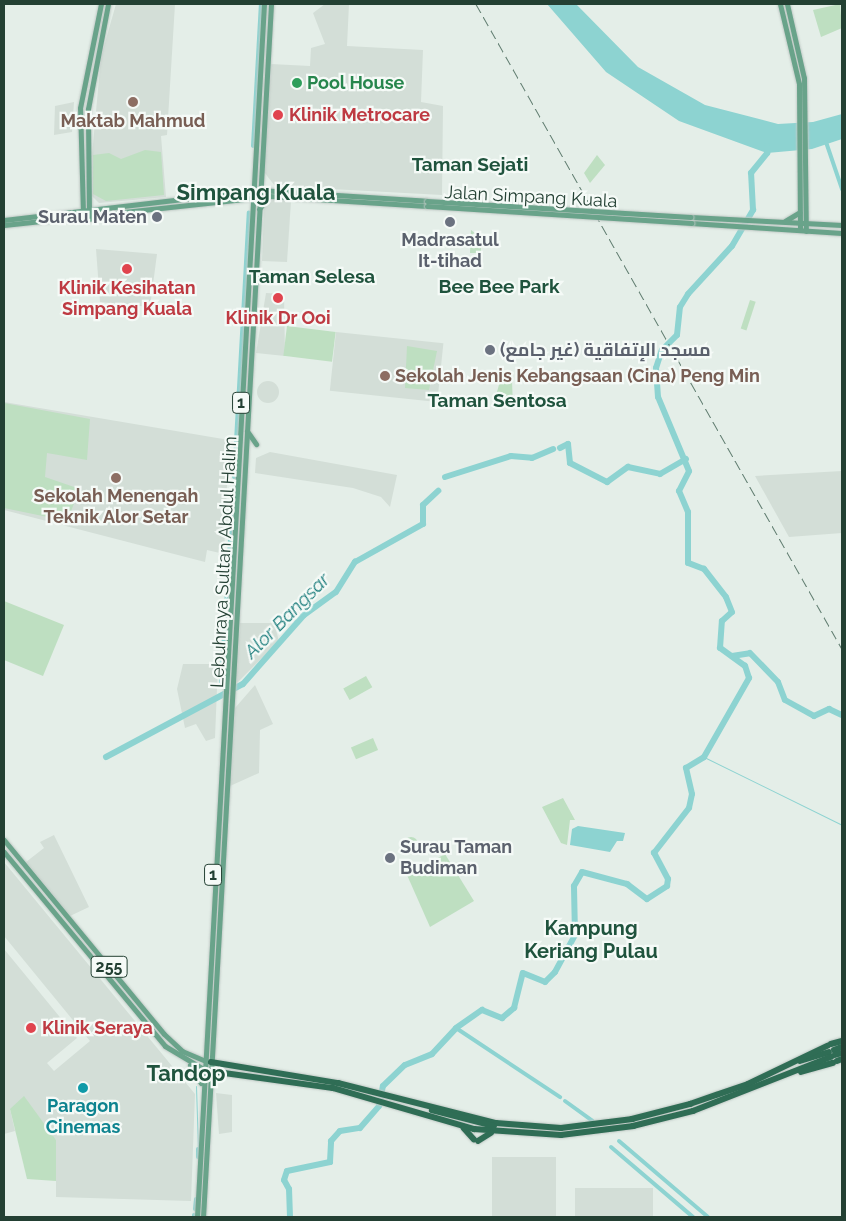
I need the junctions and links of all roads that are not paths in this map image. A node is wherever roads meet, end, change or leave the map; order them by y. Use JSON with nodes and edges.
{"nodes":[{"id":1,"x":101,"y":4,"type":"edge"},
{"id":2,"x":108,"y":4,"type":"edge"},
{"id":3,"x":264,"y":4,"type":"edge"},
{"id":4,"x":271,"y":4,"type":"edge"},
{"id":5,"x":781,"y":4,"type":"edge"},
{"id":6,"x":787,"y":4,"type":"edge"},
{"id":7,"x":260,"y":175,"type":"junction"},
{"id":8,"x":254,"y":181,"type":"junction"},
{"id":9,"x":271,"y":190,"type":"junction"},
{"id":10,"x":242,"y":192,"type":"junction"},
{"id":11,"x":256,"y":193,"type":"junction"},
{"id":12,"x":87,"y":195,"type":"junction"},
{"id":13,"x":270,"y":196,"type":"junction"},
{"id":14,"x":82,"y":198,"type":"junction"},
{"id":15,"x":239,"y":199,"type":"junction"},
{"id":16,"x":427,"y":203,"type":"junction"},
{"id":17,"x":102,"y":209,"type":"junction"},
{"id":18,"x":252,"y":209,"type":"junction"},
{"id":19,"x":134,"y":210,"type":"junction"},
{"id":20,"x":258,"y":210,"type":"junction"},
{"id":21,"x":803,"y":212,"type":"junction"},
{"id":22,"x":90,"y":213,"type":"junction"},
{"id":23,"x":83,"y":214,"type":"junction"},
{"id":24,"x":70,"y":215,"type":"junction"},
{"id":25,"x":4,"y":220,"type":"edge"},
{"id":26,"x":782,"y":222,"type":"junction"},
{"id":27,"x":803,"y":223,"type":"junction"},
{"id":28,"x":751,"y":224,"type":"junction"},
{"id":29,"x":815,"y":224,"type":"junction"},
{"id":30,"x":4,"y":225,"type":"edge"},
{"id":31,"x":842,"y":225,"type":"edge"},
{"id":32,"x":803,"y":231,"type":"junction"},
{"id":33,"x":842,"y":233,"type":"edge"},
{"id":34,"x":246,"y":428,"type":"junction"},
{"id":35,"x":256,"y":444,"type":"dead end"},
{"id":36,"x":4,"y":840,"type":"edge"},
{"id":37,"x":4,"y":852,"type":"edge"},
{"id":38,"x":19,"y":871,"type":"junction"},
{"id":39,"x":32,"y":886,"type":"junction"},
{"id":40,"x":204,"y":1048,"type":"junction"},
{"id":41,"x":836,"y":1052,"type":"edge"},
{"id":42,"x":190,"y":1055,"type":"junction"},
{"id":43,"x":204,"y":1061,"type":"junction"},
{"id":44,"x":211,"y":1062,"type":"junction"},
{"id":45,"x":190,"y":1064,"type":"junction"},
{"id":46,"x":784,"y":1066,"type":"junction"},
{"id":47,"x":203,"y":1070,"type":"junction"},
{"id":48,"x":210,"y":1071,"type":"junction"},
{"id":49,"x":787,"y":1075,"type":"junction"},
{"id":50,"x":202,"y":1087,"type":"junction"},
{"id":51,"x":374,"y":1096,"type":"junction"},
{"id":52,"x":389,"y":1101,"type":"junction"},
{"id":53,"x":461,"y":1126,"type":"junction"},
{"id":54,"x":496,"y":1132,"type":"junction"},
{"id":55,"x":197,"y":1217,"type":"edge"},
{"id":56,"x":202,"y":1217,"type":"edge"}],
"edges":[{"from":1,"to":14,"type":"main road"},
{"from":2,"to":12,"type":"main road"},
{"from":3,"to":8,"type":"main road","name":"Lebuhraya Sultan Abdul Halim","number":"1"},
{"from":4,"to":7,"type":"main road","name":"Lebuhraya Sultan Abdul Halim","number":"1"},
{"from":5,"to":21,"type":"main road"},
{"from":6,"to":21,"type":"main road"},
{"from":7,"to":9,"type":"main road"},
{"from":7,"to":11,"type":"main road","name":"Lebuhraya Sultan Abdul Halim","number":"1"},
{"from":8,"to":10,"type":"main road"},
{"from":8,"to":11,"type":"main road","name":"Lebuhraya Sultan Abdul Halim","number":"1"},
{"from":9,"to":11,"type":"main road","name":"Jalan Simpang Kuala"},
{"from":9,"to":16,"type":"main road","name":"Jalan Simpang Kuala"},
{"from":10,"to":11,"type":"main road"},
{"from":10,"to":17,"type":"main road"},
{"from":11,"to":13,"type":"main road","name":"Jalan Simpang Kuala"},
{"from":11,"to":15,"type":"main road"},
{"from":11,"to":18,"type":"main road","name":"Lebuhraya Sultan Abdul Halim","number":"1"},
{"from":11,"to":20,"type":"main road","name":"Lebuhraya Sultan Abdul Halim","number":"1"},
{"from":12,"to":17,"type":"main road"},
{"from":12,"to":22,"type":"main road"},
{"from":13,"to":16,"type":"main road","name":"Jalan Simpang Kuala"},
{"from":13,"to":20,"type":"main road"},
{"from":14,"to":23,"type":"main road"},
{"from":14,"to":24,"type":"main road"},
{"from":15,"to":18,"type":"main road"},
{"from":15,"to":19,"type":"main road"},
{"from":16,"to":28,"type":"main road","name":"Jalan Simpang Kuala","bridge":true},
{"from":17,"to":22,"type":"main road"},
{"from":18,"to":40,"type":"main road","name":"Lebuhraya Sultan Abdul Halim","number":"1"},
{"from":19,"to":22,"type":"main road"},
{"from":19,"to":24,"type":"main road"},
{"from":20,"to":34,"type":"main road","name":"Lebuhraya Sultan Abdul Halim","number":"1"},
{"from":21,"to":26,"type":"main road"},
{"from":21,"to":27,"type":"main road"},
{"from":21,"to":29,"type":"main road"},
{"from":22,"to":23,"type":"main road"},
{"from":23,"to":24,"type":"main road"},
{"from":24,"to":25,"type":"main road"},
{"from":24,"to":30,"type":"main road"},
{"from":26,"to":27,"type":"main road","name":"Jalan Simpang Kuala"},
{"from":26,"to":28,"type":"main road","name":"Jalan Simpang Kuala"},
{"from":27,"to":29,"type":"main road","name":"Jalan Simpang Kuala"},
{"from":27,"to":32,"type":"main road"},
{"from":28,"to":32,"type":"main road","name":"Jalan Simpang Kuala"},
{"from":29,"to":31,"type":"main road","name":"Jalan Simpang Kuala"},
{"from":32,"to":33,"type":"main road","name":"Jalan Simpang Kuala"},
{"from":34,"to":35,"type":"main road"},
{"from":34,"to":44,"type":"main road","name":"Lebuhraya Sultan Abdul Halim","number":"1"},
{"from":36,"to":42,"type":"main road","number":"255"},
{"from":37,"to":38,"type":"main road","number":"255"},
{"from":38,"to":39,"type":"main road","number":"255"},
{"from":38,"to":39,"type":"main road"},
{"from":39,"to":45,"type":"main road","number":"255"},
{"from":40,"to":42,"type":"main road"},
{"from":40,"to":43,"type":"main road","name":"Lebuhraya Sultan Abdul Halim","number":"1"},
{"from":41,"to":46,"type":"highway"},
{"from":41,"to":49,"type":"highway"},
{"from":42,"to":43,"type":"main road","number":"255"},
{"from":43,"to":44,"type":"main road"},
{"from":43,"to":47,"type":"main road","number":"1"},
{"from":44,"to":48,"type":"main road","number":"1"},
{"from":44,"to":51,"type":"highway"},
{"from":45,"to":47,"type":"main road","number":"255"},
{"from":45,"to":50,"type":"main road"},
{"from":46,"to":49,"type":"highway"},
{"from":46,"to":52,"type":"highway"},
{"from":47,"to":48,"type":"main road"},
{"from":47,"to":50,"type":"main road","number":"1"},
{"from":48,"to":51,"type":"highway"},
{"from":48,"to":56,"type":"main road","number":"1"},
{"from":49,"to":54,"type":"highway"},
{"from":50,"to":55,"type":"main road","number":"1"},
{"from":51,"to":52,"type":"highway"},
{"from":52,"to":53,"type":"highway"},
{"from":53,"to":54,"type":"highway"},
{"from":53,"to":54,"type":"highway"}]}
